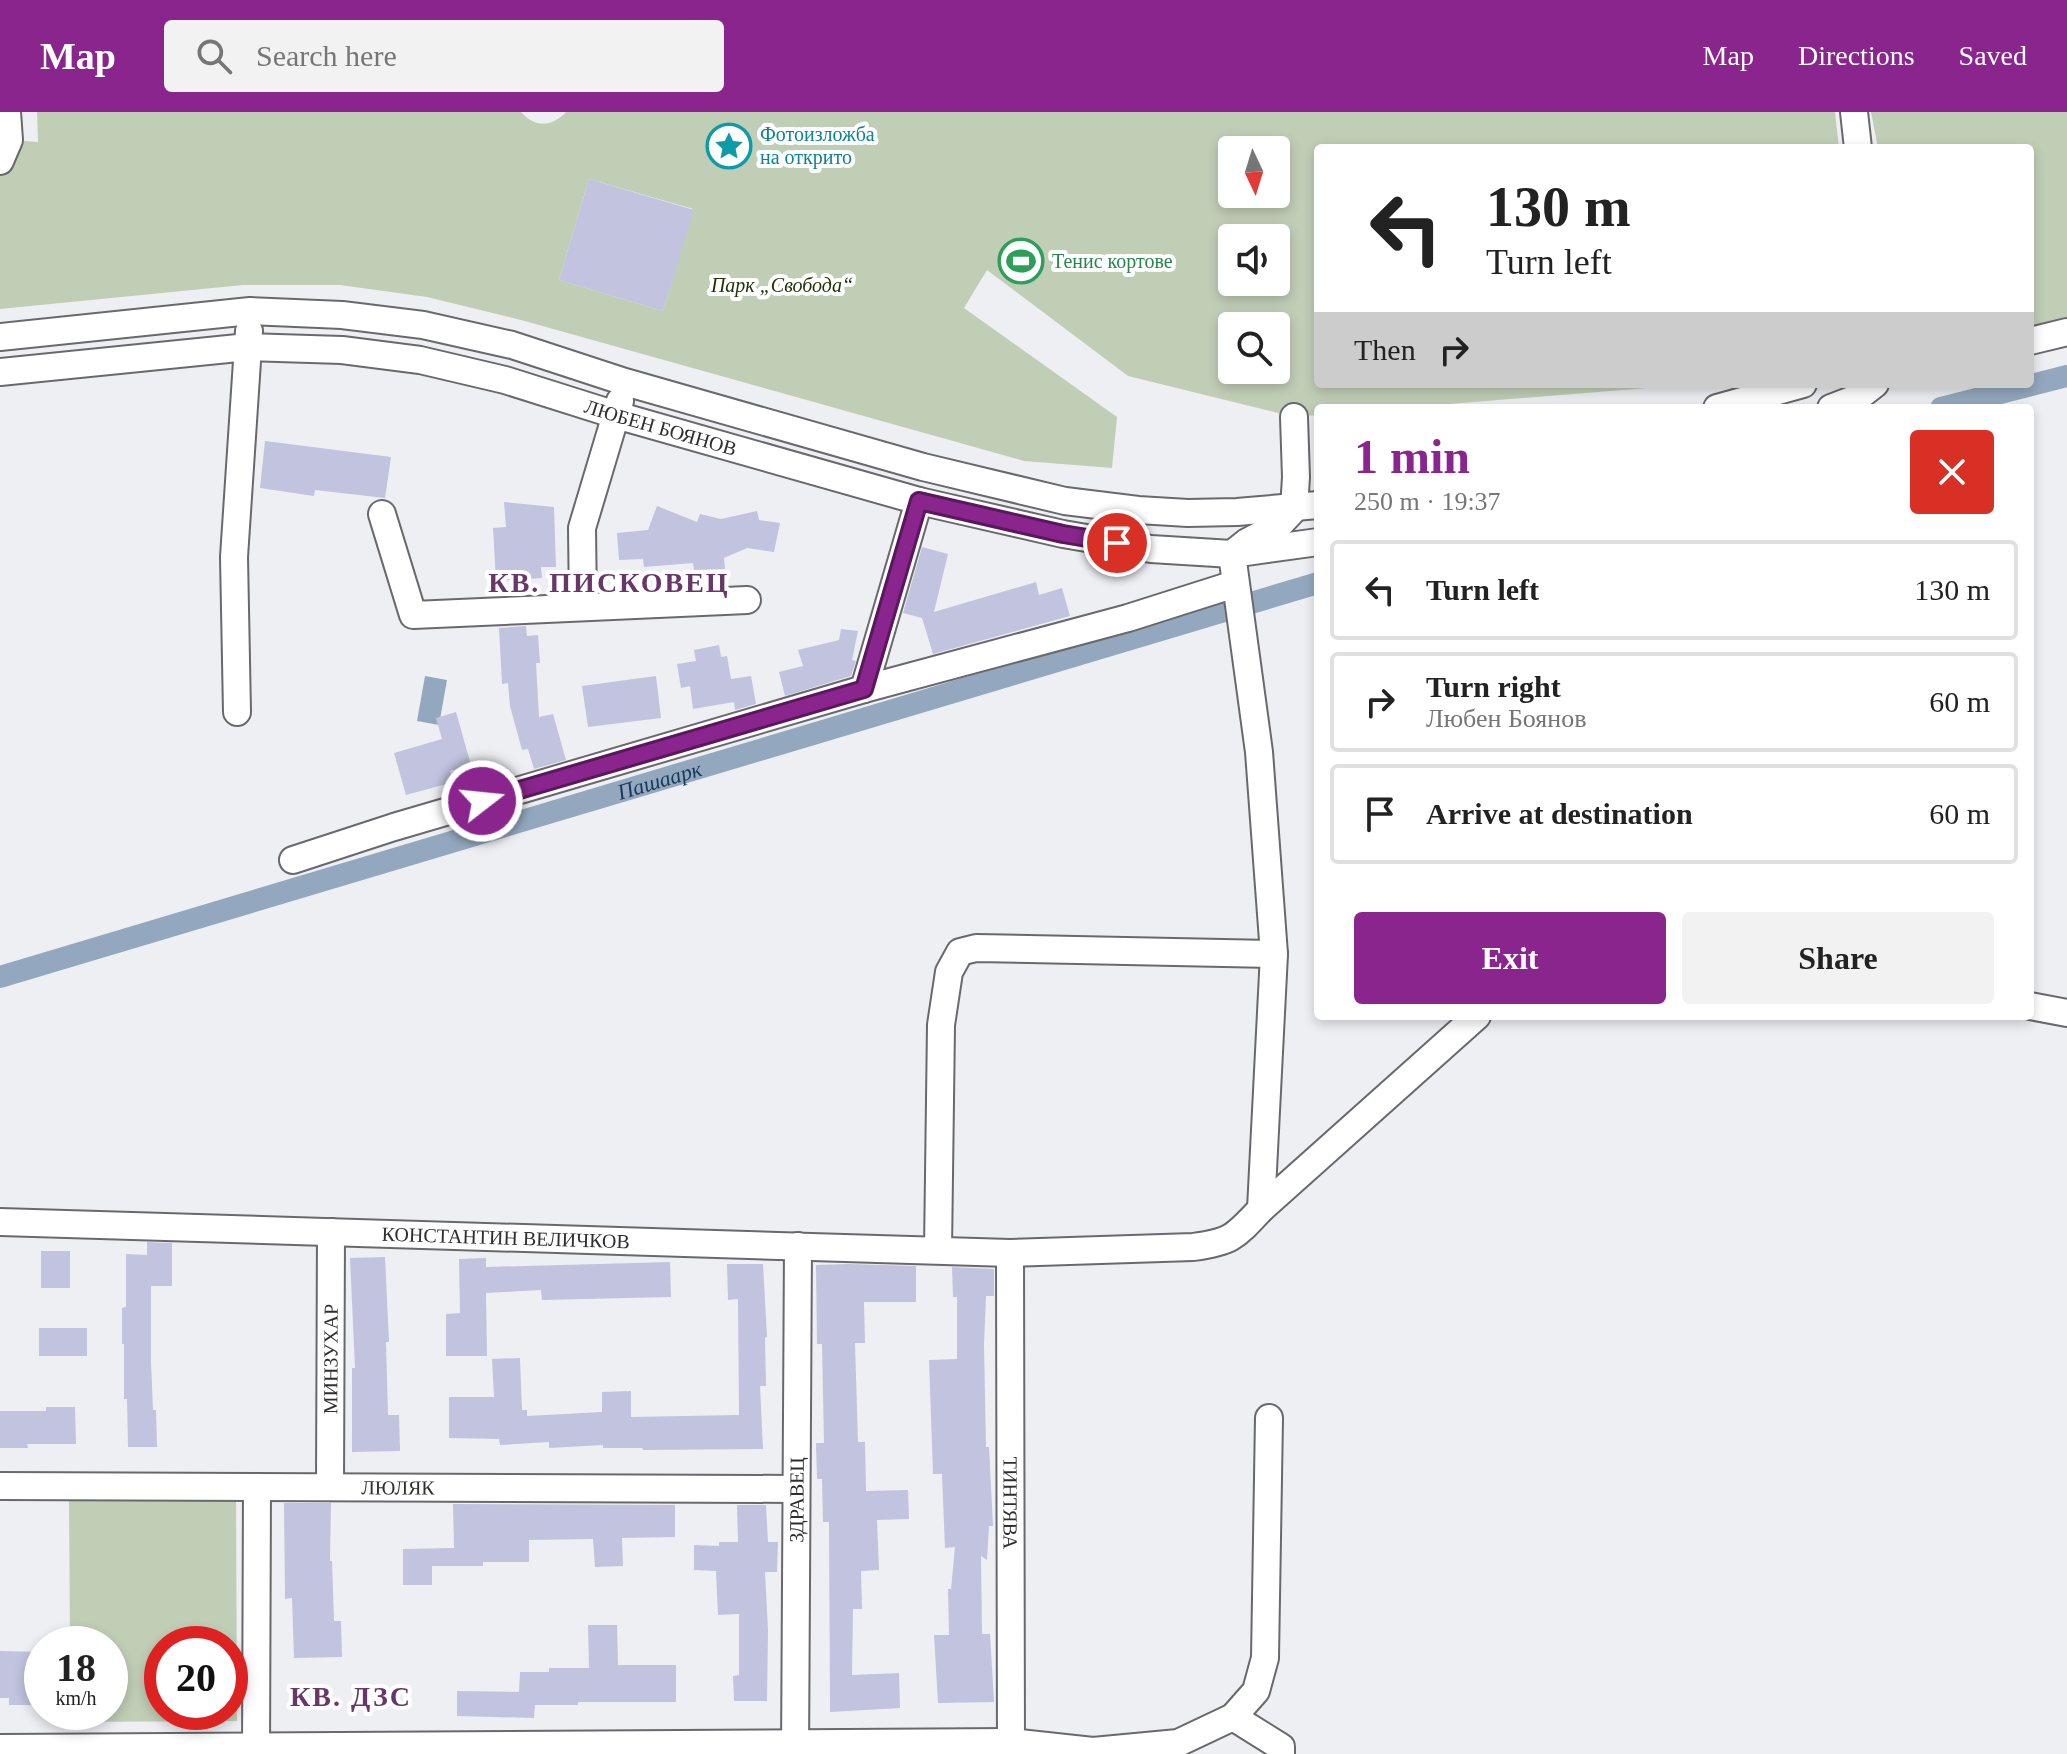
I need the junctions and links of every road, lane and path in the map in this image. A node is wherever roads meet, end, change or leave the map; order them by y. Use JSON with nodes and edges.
{"nodes":[{"id":1,"x":7,"y":112,"type":"edge"},
{"id":2,"x":1854,"y":112,"type":"edge"},
{"id":3,"x":1858,"y":144,"type":"edge"},
{"id":4,"x":0,"y":161,"type":"edge"},
{"id":5,"x":250,"y":311,"type":"junction"},
{"id":6,"x":2067,"y":332,"type":"edge"},
{"id":7,"x":0,"y":337,"type":"edge"},
{"id":8,"x":2034,"y":340,"type":"edge"},
{"id":9,"x":248,"y":347,"type":"junction"},
{"id":10,"x":0,"y":372,"type":"edge"},
{"id":11,"x":625,"y":382,"type":"junction"},
{"id":12,"x":1789,"y":388,"type":"edge"},
{"id":13,"x":1870,"y":388,"type":"edge"},
{"id":14,"x":1731,"y":404,"type":"edge"},
{"id":15,"x":1841,"y":404,"type":"edge"},
{"id":16,"x":616,"y":415,"type":"junction"},
{"id":17,"x":1294,"y":417,"type":"dead end"},
{"id":18,"x":919,"y":501,"type":"junction"},
{"id":19,"x":1306,"y":507,"type":"edge"},
{"id":20,"x":382,"y":514,"type":"dead end"},
{"id":21,"x":1314,"y":543,"type":"edge"},
{"id":22,"x":1232,"y":554,"type":"junction"},
{"id":23,"x":1235,"y":586,"type":"junction"},
{"id":24,"x":747,"y":600,"type":"dead end"},
{"id":25,"x":583,"y":607,"type":"junction"},
{"id":26,"x":864,"y":689,"type":"junction"},
{"id":27,"x":237,"y":712,"type":"dead end"},
{"id":28,"x":293,"y":860,"type":"dead end"},
{"id":29,"x":1274,"y":954,"type":"junction"},
{"id":30,"x":2034,"y":1007,"type":"edge"},
{"id":31,"x":2067,"y":1013,"type":"edge"},
{"id":32,"x":1473,"y":1020,"type":"edge"},
{"id":33,"x":1261,"y":1209,"type":"junction"},
{"id":34,"x":0,"y":1222,"type":"edge"},
{"id":35,"x":331,"y":1232,"type":"junction"},
{"id":36,"x":798,"y":1246,"type":"junction"},
{"id":37,"x":938,"y":1250,"type":"junction"},
{"id":38,"x":1010,"y":1253,"type":"junction"},
{"id":39,"x":1269,"y":1418,"type":"dead end"},
{"id":40,"x":0,"y":1486,"type":"edge"},
{"id":41,"x":257,"y":1487,"type":"junction"},
{"id":42,"x":330,"y":1487,"type":"junction"},
{"id":43,"x":796,"y":1489,"type":"junction"},
{"id":44,"x":1233,"y":1717,"type":"junction"},
{"id":45,"x":0,"y":1748,"type":"edge"},
{"id":46,"x":1011,"y":1748,"type":"edge"},
{"id":47,"x":1178,"y":1748,"type":"edge"},
{"id":48,"x":795,"y":1749,"type":"edge"},
{"id":49,"x":256,"y":1750,"type":"edge"},
{"id":50,"x":1281,"y":1754,"type":"edge"}],
"edges":[{"from":1,"to":4,"type":"street"},
{"from":2,"to":3,"type":"street"},
{"from":5,"to":7,"type":"street","name":"ЛЮБЕН БОЯНОВ"},
{"from":5,"to":9,"type":"street"},
{"from":5,"to":11,"type":"street","name":"ЛЮБЕН БОЯНОВ"},
{"from":6,"to":8,"type":"street"},
{"from":9,"to":10,"type":"street","name":"ЛЮБЕН БОЯНОВ"},
{"from":9,"to":16,"type":"street","name":"ЛЮБЕН БОЯНОВ"},
{"from":9,"to":27,"type":"street"},
{"from":11,"to":16,"type":"street"},
{"from":11,"to":19,"type":"street","name":"ЛЮБЕН БОЯНОВ"},
{"from":12,"to":14,"type":"street"},
{"from":13,"to":15,"type":"street"},
{"from":16,"to":18,"type":"street","name":"ЛЮБЕН БОЯНОВ"},
{"from":16,"to":25,"type":"street"},
{"from":17,"to":19,"type":"street"},
{"from":18,"to":22,"type":"street","name":"ЛЮБЕН БОЯНОВ"},
{"from":18,"to":26,"type":"street"},
{"from":19,"to":22,"type":"street"},
{"from":20,"to":25,"type":"street"},
{"from":21,"to":22,"type":"street","name":"ЛЮБЕН БОЯНОВ"},
{"from":22,"to":23,"type":"street"},
{"from":23,"to":26,"type":"street"},
{"from":23,"to":29,"type":"street"},
{"from":24,"to":25,"type":"street"},
{"from":26,"to":28,"type":"street"},
{"from":29,"to":33,"type":"street"},
{"from":29,"to":37,"type":"street"},
{"from":30,"to":31,"type":"street"},
{"from":32,"to":33,"type":"street","name":"КОНСТАНТИН ВЕЛИЧКОВ"},
{"from":33,"to":38,"type":"street","name":"КОНСТАНТИН ВЕЛИЧКОВ"},
{"from":34,"to":35,"type":"street","name":"КОНСТАНТИН ВЕЛИЧКОВ"},
{"from":35,"to":36,"type":"street","name":"КОНСТАНТИН ВЕЛИЧКОВ"},
{"from":35,"to":42,"type":"street","name":"МИНЗУХАР"},
{"from":36,"to":37,"type":"street","name":"КОНСТАНТИН ВЕЛИЧКОВ"},
{"from":36,"to":43,"type":"street","name":"ЗДРАВЕЦ"},
{"from":37,"to":38,"type":"street","name":"КОНСТАНТИН ВЕЛИЧКОВ"},
{"from":38,"to":46,"type":"street","name":"ТИНТЯВА"},
{"from":39,"to":44,"type":"street"},
{"from":40,"to":41,"type":"street","name":"ЛЮЛЯК"},
{"from":41,"to":42,"type":"street","name":"ЛЮЛЯК"},
{"from":41,"to":49,"type":"street"},
{"from":42,"to":43,"type":"street","name":"ЛЮЛЯК"},
{"from":43,"to":48,"type":"street","name":"ЗДРАВЕЦ"},
{"from":44,"to":47,"type":"street"},
{"from":44,"to":50,"type":"street"},
{"from":45,"to":49,"type":"street"},
{"from":46,"to":47,"type":"street"},
{"from":46,"to":48,"type":"street"},
{"from":48,"to":49,"type":"street"}]}
